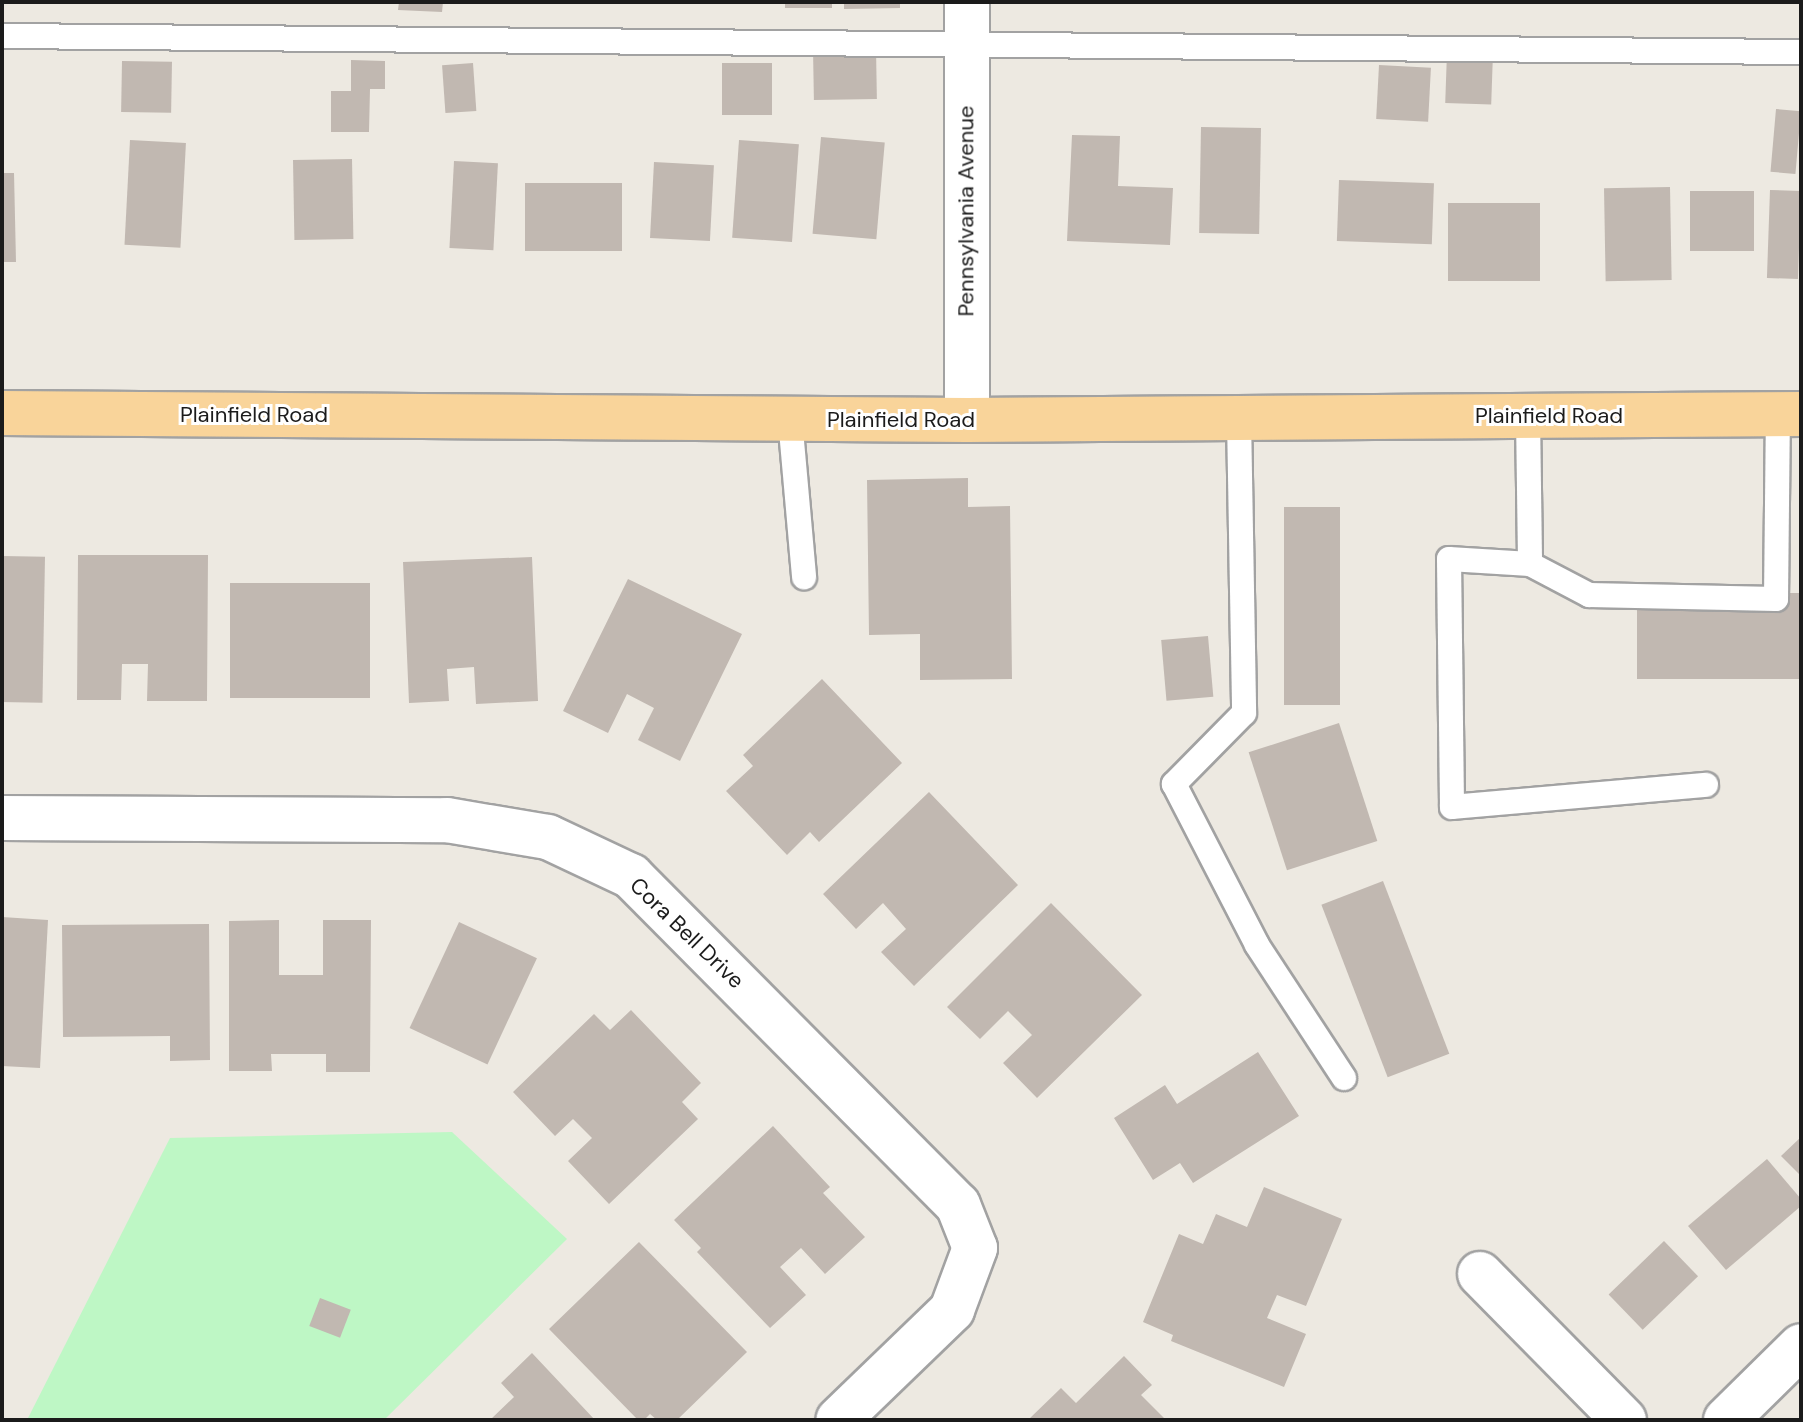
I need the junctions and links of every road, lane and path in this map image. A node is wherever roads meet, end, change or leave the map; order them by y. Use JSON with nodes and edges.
{"nodes":[{"id":1,"x":967,"y":2,"type":"edge"},
{"id":2,"x":2,"y":36,"type":"edge"},
{"id":3,"x":965,"y":47,"type":"junction"},
{"id":4,"x":1801,"y":52,"type":"edge"},
{"id":5,"x":2,"y":413,"type":"edge"},
{"id":6,"x":1790,"y":414,"type":"edge"},
{"id":7,"x":1528,"y":416,"type":"junction"},
{"id":8,"x":1239,"y":418,"type":"junction"},
{"id":9,"x":790,"y":419,"type":"junction"},
{"id":10,"x":967,"y":420,"type":"junction"},
{"id":11,"x":1530,"y":564,"type":"junction"},
{"id":12,"x":804,"y":577,"type":"dead end"},
{"id":13,"x":1706,"y":785,"type":"dead end"},
{"id":14,"x":2,"y":818,"type":"edge"},
{"id":15,"x":1344,"y":1078,"type":"dead end"},
{"id":16,"x":1480,"y":1274,"type":"dead end"},
{"id":17,"x":1801,"y":1346,"type":"edge"},
{"id":18,"x":838,"y":1420,"type":"edge"},
{"id":19,"x":1624,"y":1420,"type":"edge"},
{"id":20,"x":1726,"y":1420,"type":"edge"}],
"edges":[{"from":1,"to":3,"type":"street","name":"Pennsylvania Avenue"},
{"from":2,"to":3,"type":"lane"},
{"from":3,"to":4,"type":"lane"},
{"from":3,"to":10,"type":"street","name":"Pennsylvania Avenue"},
{"from":5,"to":9,"type":"main road","name":"Plainfield Road"},
{"from":6,"to":7,"type":"main road","name":"Plainfield Road"},
{"from":6,"to":11,"type":"lane"},
{"from":7,"to":8,"type":"main road","name":"Plainfield Road"},
{"from":7,"to":11,"type":"lane"},
{"from":8,"to":10,"type":"main road","name":"Plainfield Road"},
{"from":8,"to":15,"type":"lane"},
{"from":9,"to":10,"type":"main road","name":"Plainfield Road"},
{"from":9,"to":12,"type":"lane"},
{"from":11,"to":13,"type":"lane"},
{"from":14,"to":18,"type":"street","name":"Cora Bell Drive"},
{"from":16,"to":19,"type":"street"},
{"from":17,"to":20,"type":"street"}]}
